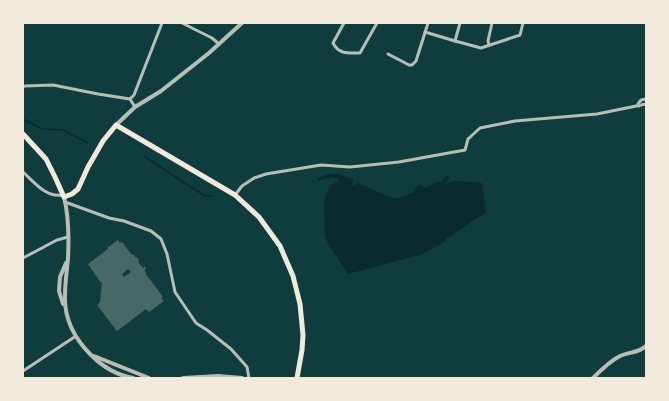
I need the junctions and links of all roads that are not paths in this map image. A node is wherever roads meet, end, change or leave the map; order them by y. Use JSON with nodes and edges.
{"nodes":[{"id":1,"x":162,"y":23,"type":"edge"},
{"id":2,"x":182,"y":23,"type":"edge"},
{"id":3,"x":242,"y":23,"type":"edge"},
{"id":4,"x":344,"y":23,"type":"edge"},
{"id":5,"x":377,"y":23,"type":"edge"},
{"id":6,"x":428,"y":23,"type":"edge"},
{"id":7,"x":460,"y":23,"type":"edge"},
{"id":8,"x":492,"y":23,"type":"edge"},
{"id":9,"x":523,"y":23,"type":"edge"},
{"id":10,"x":425,"y":32,"type":"junction"},
{"id":11,"x":455,"y":41,"type":"junction"},
{"id":12,"x":219,"y":44,"type":"junction"},
{"id":13,"x":490,"y":45,"type":"junction"},
{"id":14,"x":388,"y":54,"type":"dead end"},
{"id":15,"x":23,"y":87,"type":"edge"},
{"id":16,"x":646,"y":99,"type":"edge"},
{"id":17,"x":130,"y":100,"type":"junction"},
{"id":18,"x":646,"y":104,"type":"edge"},
{"id":19,"x":136,"y":106,"type":"junction"},
{"id":20,"x":639,"y":106,"type":"junction"},
{"id":21,"x":116,"y":125,"type":"junction"},
{"id":22,"x":23,"y":134,"type":"edge"},
{"id":23,"x":23,"y":172,"type":"edge"},
{"id":24,"x":235,"y":195,"type":"junction"},
{"id":25,"x":64,"y":198,"type":"junction"},
{"id":26,"x":68,"y":237,"type":"junction"},
{"id":27,"x":23,"y":258,"type":"edge"},
{"id":28,"x":76,"y":336,"type":"junction"},
{"id":29,"x":646,"y":346,"type":"edge"},
{"id":30,"x":90,"y":354,"type":"junction"},
{"id":31,"x":23,"y":371,"type":"edge"},
{"id":32,"x":133,"y":378,"type":"edge"},
{"id":33,"x":149,"y":378,"type":"edge"},
{"id":34,"x":184,"y":378,"type":"edge"},
{"id":35,"x":242,"y":378,"type":"edge"},
{"id":36,"x":249,"y":378,"type":"edge"},
{"id":37,"x":297,"y":378,"type":"edge"},
{"id":38,"x":593,"y":378,"type":"edge"}],
"edges":[{"from":1,"to":17,"type":"street"},
{"from":2,"to":12,"type":"street"},
{"from":3,"to":12,"type":"street"},
{"from":4,"to":5,"type":"street"},
{"from":6,"to":10,"type":"street"},
{"from":7,"to":11,"type":"street"},
{"from":8,"to":13,"type":"street"},
{"from":9,"to":13,"type":"street"},
{"from":10,"to":11,"type":"street"},
{"from":10,"to":14,"type":"street"},
{"from":11,"to":13,"type":"street"},
{"from":12,"to":19,"type":"street"},
{"from":15,"to":17,"type":"street"},
{"from":16,"to":20,"type":"street"},
{"from":17,"to":19,"type":"street"},
{"from":18,"to":20,"type":"street"},
{"from":19,"to":21,"type":"street"},
{"from":20,"to":24,"type":"street"},
{"from":21,"to":24,"type":"main road"},
{"from":21,"to":25,"type":"main road"},
{"from":22,"to":25,"type":"main road"},
{"from":23,"to":25,"type":"street"},
{"from":24,"to":37,"type":"main road"},
{"from":25,"to":26,"type":"street"},
{"from":25,"to":36,"type":"street"},
{"from":26,"to":27,"type":"street"},
{"from":26,"to":28,"type":"street"},
{"from":28,"to":30,"type":"street"},
{"from":28,"to":31,"type":"street"},
{"from":29,"to":38,"type":"street"},
{"from":30,"to":32,"type":"street"},
{"from":30,"to":33,"type":"street"},
{"from":34,"to":35,"type":"street"}]}
